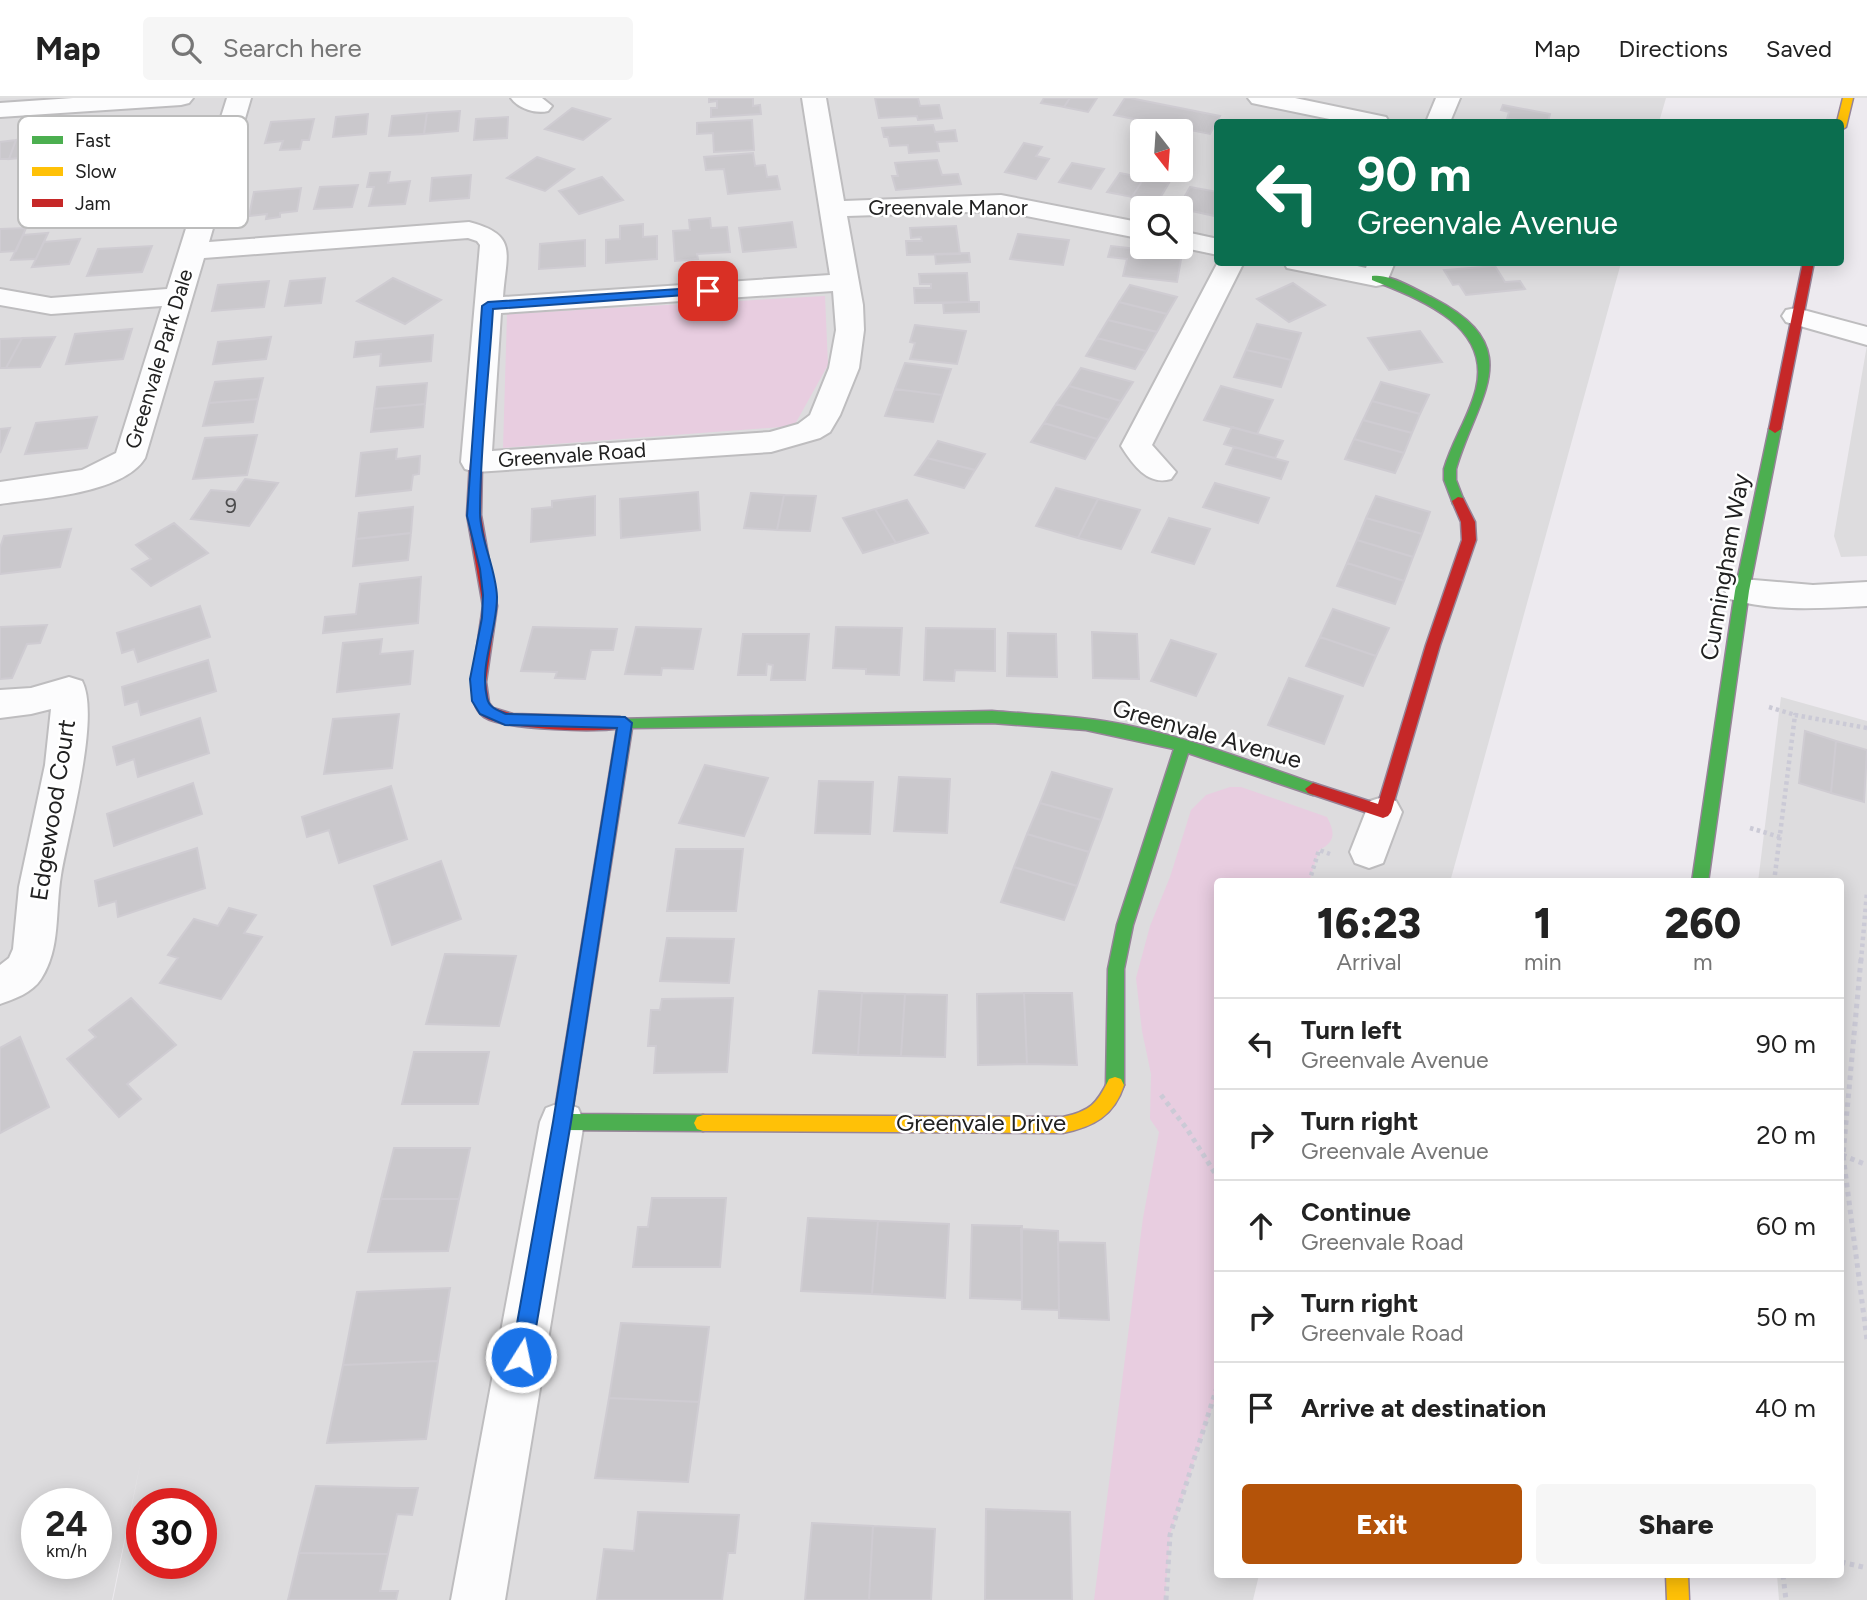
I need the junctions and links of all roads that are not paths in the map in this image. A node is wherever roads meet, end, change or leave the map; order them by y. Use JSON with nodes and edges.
{"nodes":[{"id":1,"x":181,"y":98,"type":"edge"},
{"id":2,"x":239,"y":98,"type":"edge"},
{"id":3,"x":814,"y":98,"type":"edge"},
{"id":4,"x":1260,"y":98,"type":"edge"},
{"id":5,"x":1448,"y":98,"type":"edge"},
{"id":6,"x":1848,"y":98,"type":"edge"},
{"id":7,"x":0,"y":110,"type":"edge"},
{"id":8,"x":234,"y":116,"type":"edge"},
{"id":9,"x":1362,"y":119,"type":"edge"},
{"id":10,"x":1438,"y":119,"type":"edge"},
{"id":11,"x":1843,"y":119,"type":"edge"},
{"id":12,"x":834,"y":209,"type":"junction"},
{"id":13,"x":1130,"y":227,"type":"edge"},
{"id":14,"x":200,"y":228,"type":"edge"},
{"id":15,"x":1193,"y":242,"type":"edge"},
{"id":16,"x":1214,"y":246,"type":"edge"},
{"id":17,"x":193,"y":251,"type":"junction"},
{"id":18,"x":1229,"y":266,"type":"edge"},
{"id":19,"x":1338,"y":266,"type":"edge"},
{"id":20,"x":1808,"y":266,"type":"edge"},
{"id":21,"x":1379,"y":270,"type":"edge"},
{"id":22,"x":845,"y":282,"type":"junction"},
{"id":23,"x":0,"y":297,"type":"edge"},
{"id":24,"x":178,"y":297,"type":"junction"},
{"id":25,"x":488,"y":306,"type":"junction"},
{"id":26,"x":1796,"y":316,"type":"junction"},
{"id":27,"x":1867,"y":336,"type":"edge"},
{"id":28,"x":477,"y":462,"type":"junction"},
{"id":29,"x":1160,"y":472,"type":"dead end"},
{"id":30,"x":0,"y":493,"type":"edge"},
{"id":31,"x":1742,"y":591,"type":"junction"},
{"id":32,"x":1867,"y":594,"type":"edge"},
{"id":33,"x":0,"y":704,"type":"edge"},
{"id":34,"x":625,"y":723,"type":"junction"},
{"id":35,"x":1183,"y":746,"type":"junction"},
{"id":36,"x":1383,"y":811,"type":"junction"},
{"id":37,"x":1369,"y":852,"type":"dead end"},
{"id":38,"x":1701,"y":878,"type":"edge"},
{"id":39,"x":0,"y":986,"type":"edge"},
{"id":40,"x":562,"y":1122,"type":"junction"},
{"id":41,"x":1677,"y":1578,"type":"edge"},
{"id":42,"x":478,"y":1600,"type":"edge"},
{"id":43,"x":1678,"y":1600,"type":"edge"}],
"edges":[{"from":1,"to":7,"type":"street"},
{"from":2,"to":8,"type":"street","name":"Greenvale Park Dale"},
{"from":3,"to":12,"type":"street","name":"Greenvale Road"},
{"from":4,"to":9,"type":"street"},
{"from":5,"to":10,"type":"street"},
{"from":6,"to":11,"type":"street"},
{"from":12,"to":13,"type":"street","name":"Greenvale Manor"},
{"from":12,"to":22,"type":"street","name":"Greenvale Road"},
{"from":14,"to":17,"type":"street","name":"Greenvale Park Dale"},
{"from":15,"to":16,"type":"street"},
{"from":17,"to":24,"type":"street","name":"Greenvale Park Dale"},
{"from":17,"to":25,"type":"street","name":"Greenvale Road"},
{"from":18,"to":29,"type":"street"},
{"from":19,"to":21,"type":"street"},
{"from":20,"to":26,"type":"street","name":"Cunningham Way"},
{"from":21,"to":36,"type":"street"},
{"from":22,"to":25,"type":"street"},
{"from":22,"to":28,"type":"street","name":"Greenvale Road"},
{"from":23,"to":24,"type":"street"},
{"from":24,"to":30,"type":"street","name":"Greenvale Park Dale"},
{"from":25,"to":28,"type":"street","name":"Greenvale Road"},
{"from":26,"to":27,"type":"street"},
{"from":26,"to":31,"type":"street","name":"Cunningham Way"},
{"from":28,"to":34,"type":"street","name":"Greenvale Avenue"},
{"from":31,"to":32,"type":"street"},
{"from":31,"to":38,"type":"street","name":"Cunningham Way"},
{"from":33,"to":39,"type":"street","name":"Edgewood Court"},
{"from":34,"to":35,"type":"street","name":"Greenvale Avenue"},
{"from":34,"to":40,"type":"street"},
{"from":35,"to":36,"type":"street","name":"Greenvale Avenue"},
{"from":35,"to":40,"type":"street","name":"Greenvale Drive"},
{"from":36,"to":37,"type":"street"},
{"from":40,"to":42,"type":"street"},
{"from":41,"to":43,"type":"street"}]}
